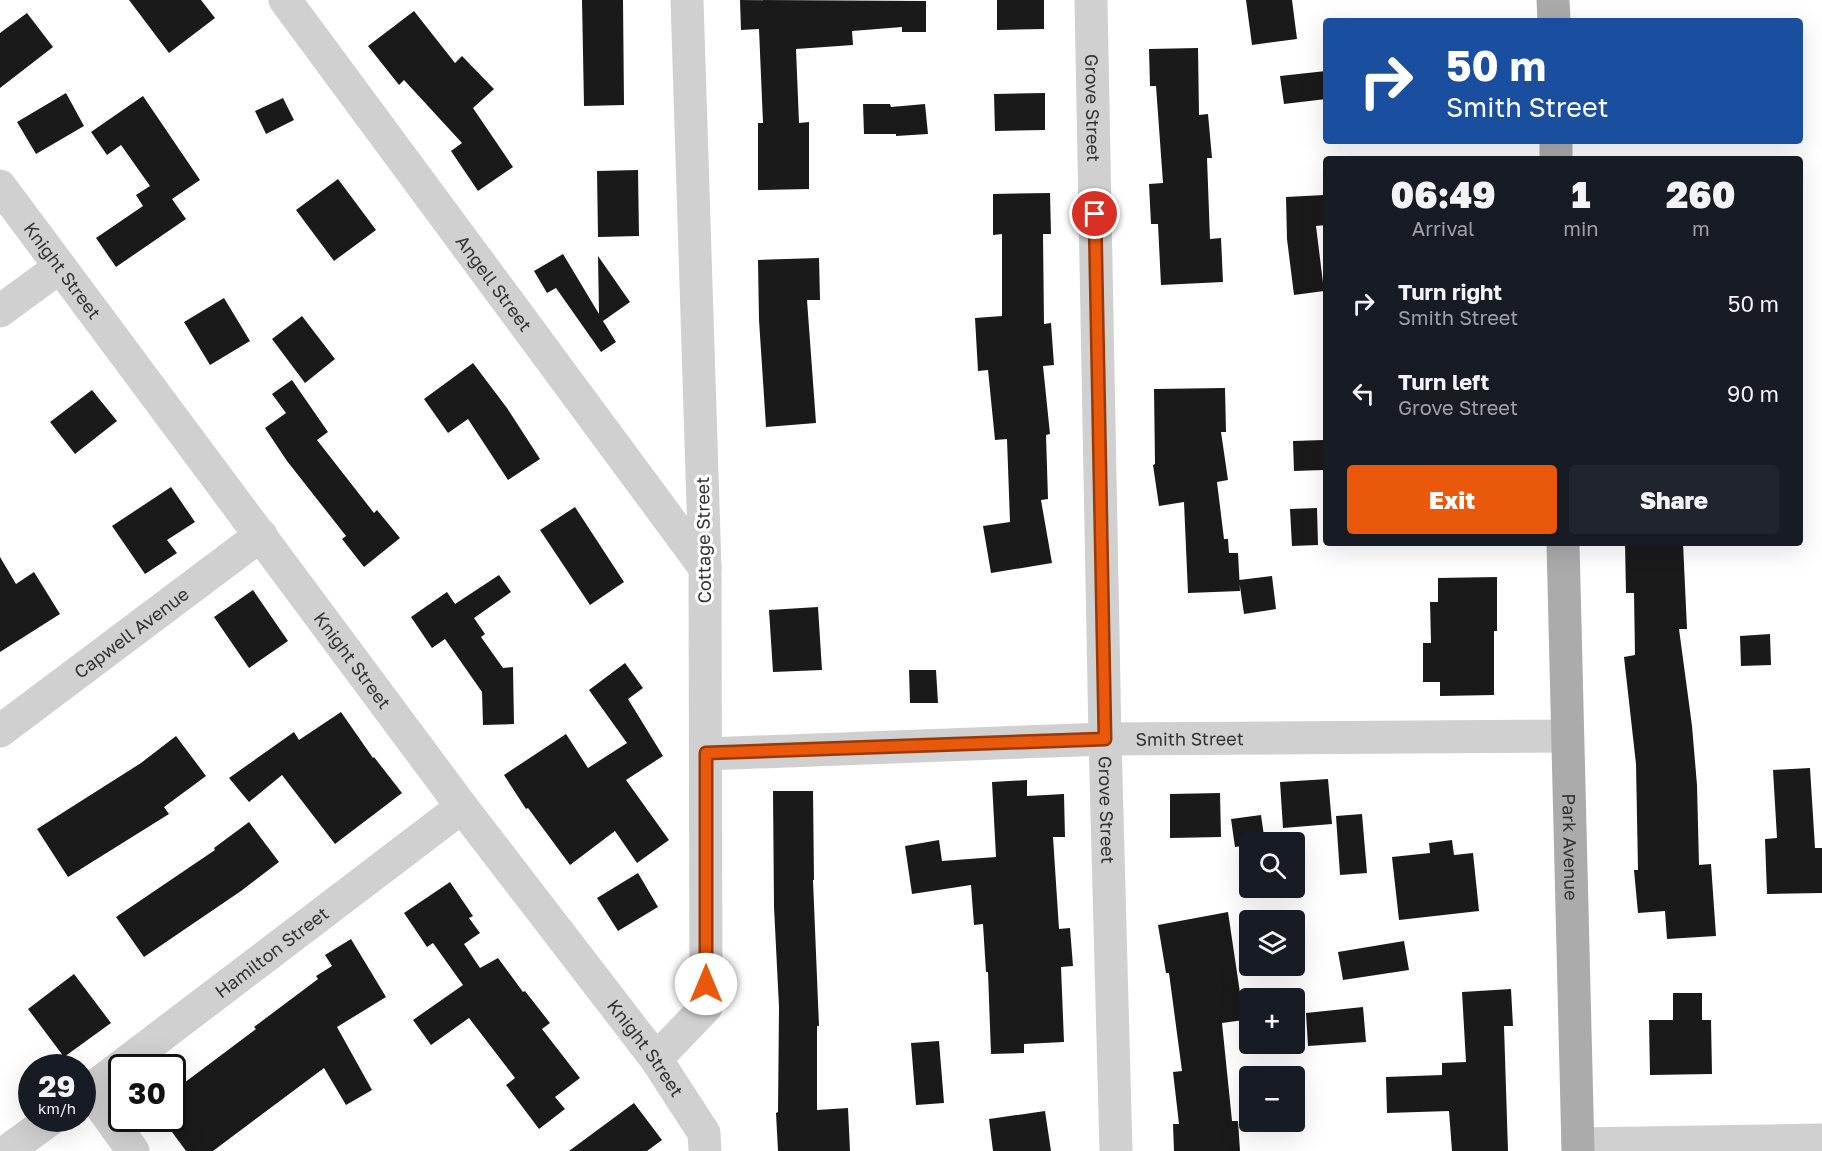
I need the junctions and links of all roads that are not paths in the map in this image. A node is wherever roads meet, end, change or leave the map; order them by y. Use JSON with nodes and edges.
{"nodes":[{"id":1,"x":285,"y":0,"type":"edge"},
{"id":2,"x":687,"y":0,"type":"edge"},
{"id":3,"x":1091,"y":0,"type":"edge"},
{"id":4,"x":1553,"y":0,"type":"edge"},
{"id":5,"x":1554,"y":18,"type":"edge"},
{"id":6,"x":0,"y":186,"type":"edge"},
{"id":7,"x":60,"y":267,"type":"junction"},
{"id":8,"x":0,"y":311,"type":"edge"},
{"id":9,"x":261,"y":535,"type":"junction"},
{"id":10,"x":1563,"y":546,"type":"edge"},
{"id":11,"x":705,"y":568,"type":"junction"},
{"id":12,"x":0,"y":731,"type":"edge"},
{"id":13,"x":1567,"y":735,"type":"junction"},
{"id":14,"x":1105,"y":739,"type":"junction"},
{"id":15,"x":706,"y":753,"type":"junction"},
{"id":16,"x":462,"y":807,"type":"junction"},
{"id":17,"x":656,"y":1059,"type":"junction"},
{"id":18,"x":96,"y":1085,"type":"edge"},
{"id":19,"x":96,"y":1105,"type":"edge"},
{"id":20,"x":33,"y":1132,"type":"edge"},
{"id":21,"x":1822,"y":1140,"type":"edge"},
{"id":22,"x":704,"y":1142,"type":"edge"},
{"id":23,"x":1578,"y":1147,"type":"edge"},
{"id":24,"x":7,"y":1151,"type":"edge"},
{"id":25,"x":133,"y":1151,"type":"edge"},
{"id":26,"x":1116,"y":1151,"type":"edge"}],
"edges":[{"from":1,"to":11,"type":"street","name":"Angell Street"},
{"from":2,"to":11,"type":"street","name":"Cottage Street"},
{"from":3,"to":14,"type":"street","name":"Grove Street"},
{"from":4,"to":5,"type":"main road"},
{"from":6,"to":7,"type":"street","name":"Knight Street"},
{"from":7,"to":8,"type":"street"},
{"from":7,"to":9,"type":"street","name":"Knight Street"},
{"from":9,"to":12,"type":"street","name":"Capwell Avenue"},
{"from":9,"to":16,"type":"street","name":"Knight Street"},
{"from":10,"to":13,"type":"main road","name":"Park Avenue"},
{"from":11,"to":15,"type":"street","name":"Cottage Street"},
{"from":13,"to":14,"type":"street","name":"Smith Street"},
{"from":13,"to":23,"type":"main road","name":"Park Avenue"},
{"from":14,"to":15,"type":"street","name":"Smith Street"},
{"from":14,"to":26,"type":"street","name":"Grove Street"},
{"from":15,"to":17,"type":"street","name":"Cottage Street"},
{"from":16,"to":17,"type":"street","name":"Knight Street"},
{"from":16,"to":18,"type":"street","name":"Hamilton Street"},
{"from":17,"to":22,"type":"street","name":"Knight Street"},
{"from":19,"to":25,"type":"street"},
{"from":20,"to":24,"type":"street"},
{"from":21,"to":23,"type":"street"}]}
